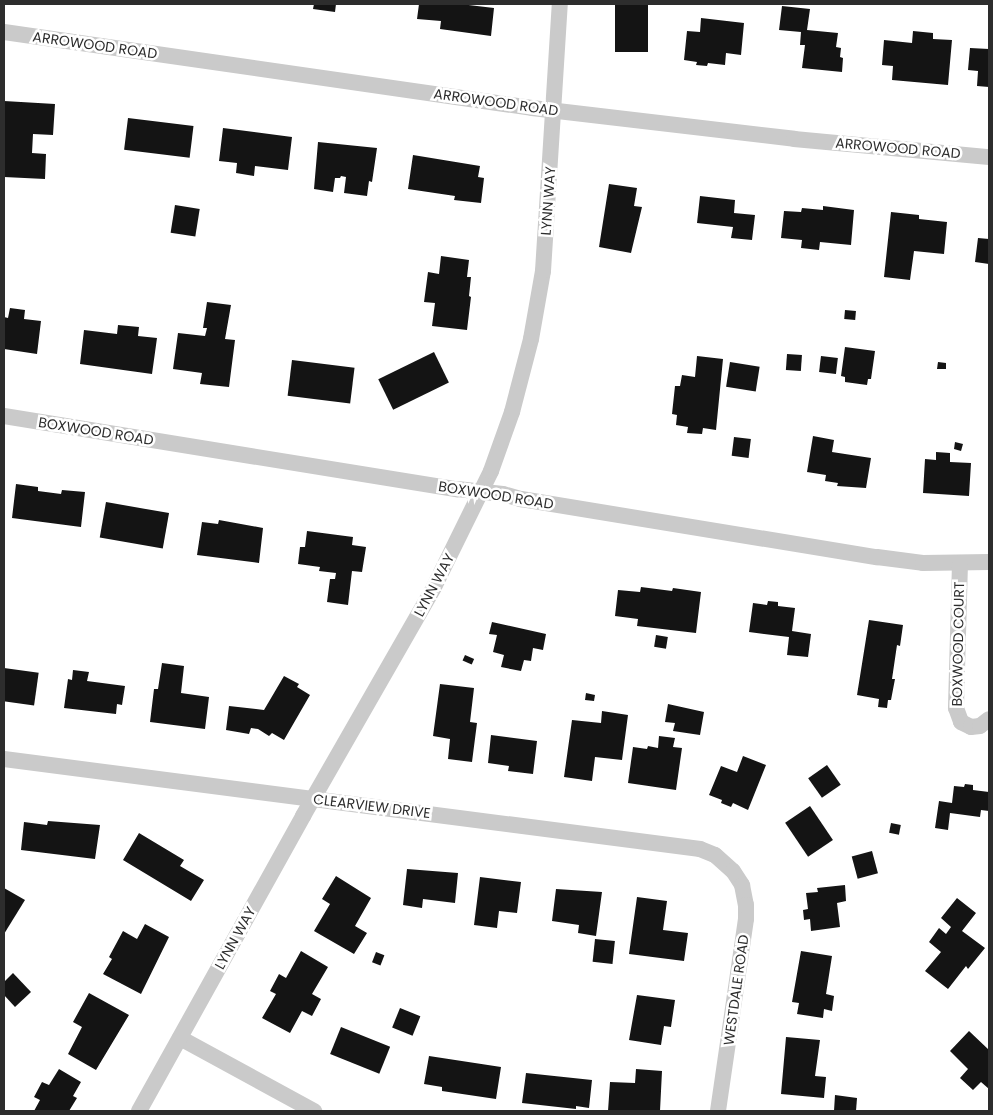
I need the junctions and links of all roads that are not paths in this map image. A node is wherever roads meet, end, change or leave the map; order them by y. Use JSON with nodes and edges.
{"nodes":[{"id":1,"x":560,"y":4,"type":"edge"},
{"id":2,"x":4,"y":32,"type":"edge"},
{"id":3,"x":554,"y":110,"type":"junction"},
{"id":4,"x":989,"y":157,"type":"edge"},
{"id":5,"x":4,"y":416,"type":"edge"},
{"id":6,"x":482,"y":493,"type":"junction"},
{"id":7,"x":989,"y":562,"type":"edge"},
{"id":8,"x":960,"y":563,"type":"junction"},
{"id":9,"x":989,"y":719,"type":"edge"},
{"id":10,"x":4,"y":759,"type":"edge"},
{"id":11,"x":314,"y":799,"type":"junction"},
{"id":12,"x":733,"y":871,"type":"joint"},
{"id":13,"x":180,"y":1038,"type":"junction"},
{"id":14,"x":139,"y":1111,"type":"edge"},
{"id":15,"x":314,"y":1111,"type":"edge"},
{"id":16,"x":718,"y":1111,"type":"edge"}],
"edges":[{"from":1,"to":3,"type":"street","name":"LYNN WAY"},
{"from":2,"to":3,"type":"street","name":"ARROWOOD ROAD"},
{"from":3,"to":4,"type":"street","name":"ARROWOOD ROAD"},
{"from":3,"to":6,"type":"street","name":"LYNN WAY"},
{"from":5,"to":6,"type":"street","name":"BOXWOOD ROAD"},
{"from":6,"to":8,"type":"street","name":"BOXWOOD ROAD"},
{"from":6,"to":11,"type":"street","name":"LYNN WAY"},
{"from":7,"to":8,"type":"street","name":"BOXWOOD ROAD"},
{"from":8,"to":9,"type":"street","name":"BOXWOOD COURT"},
{"from":10,"to":11,"type":"street","name":"CLEARVIEW DRIVE"},
{"from":11,"to":12,"type":"street","name":"CLEARVIEW DRIVE"},
{"from":11,"to":13,"type":"street","name":"LYNN WAY"},
{"from":12,"to":16,"type":"street","name":"WESTDALE ROAD"},
{"from":13,"to":14,"type":"street","name":"LYNN WAY"},
{"from":13,"to":15,"type":"street"}]}
